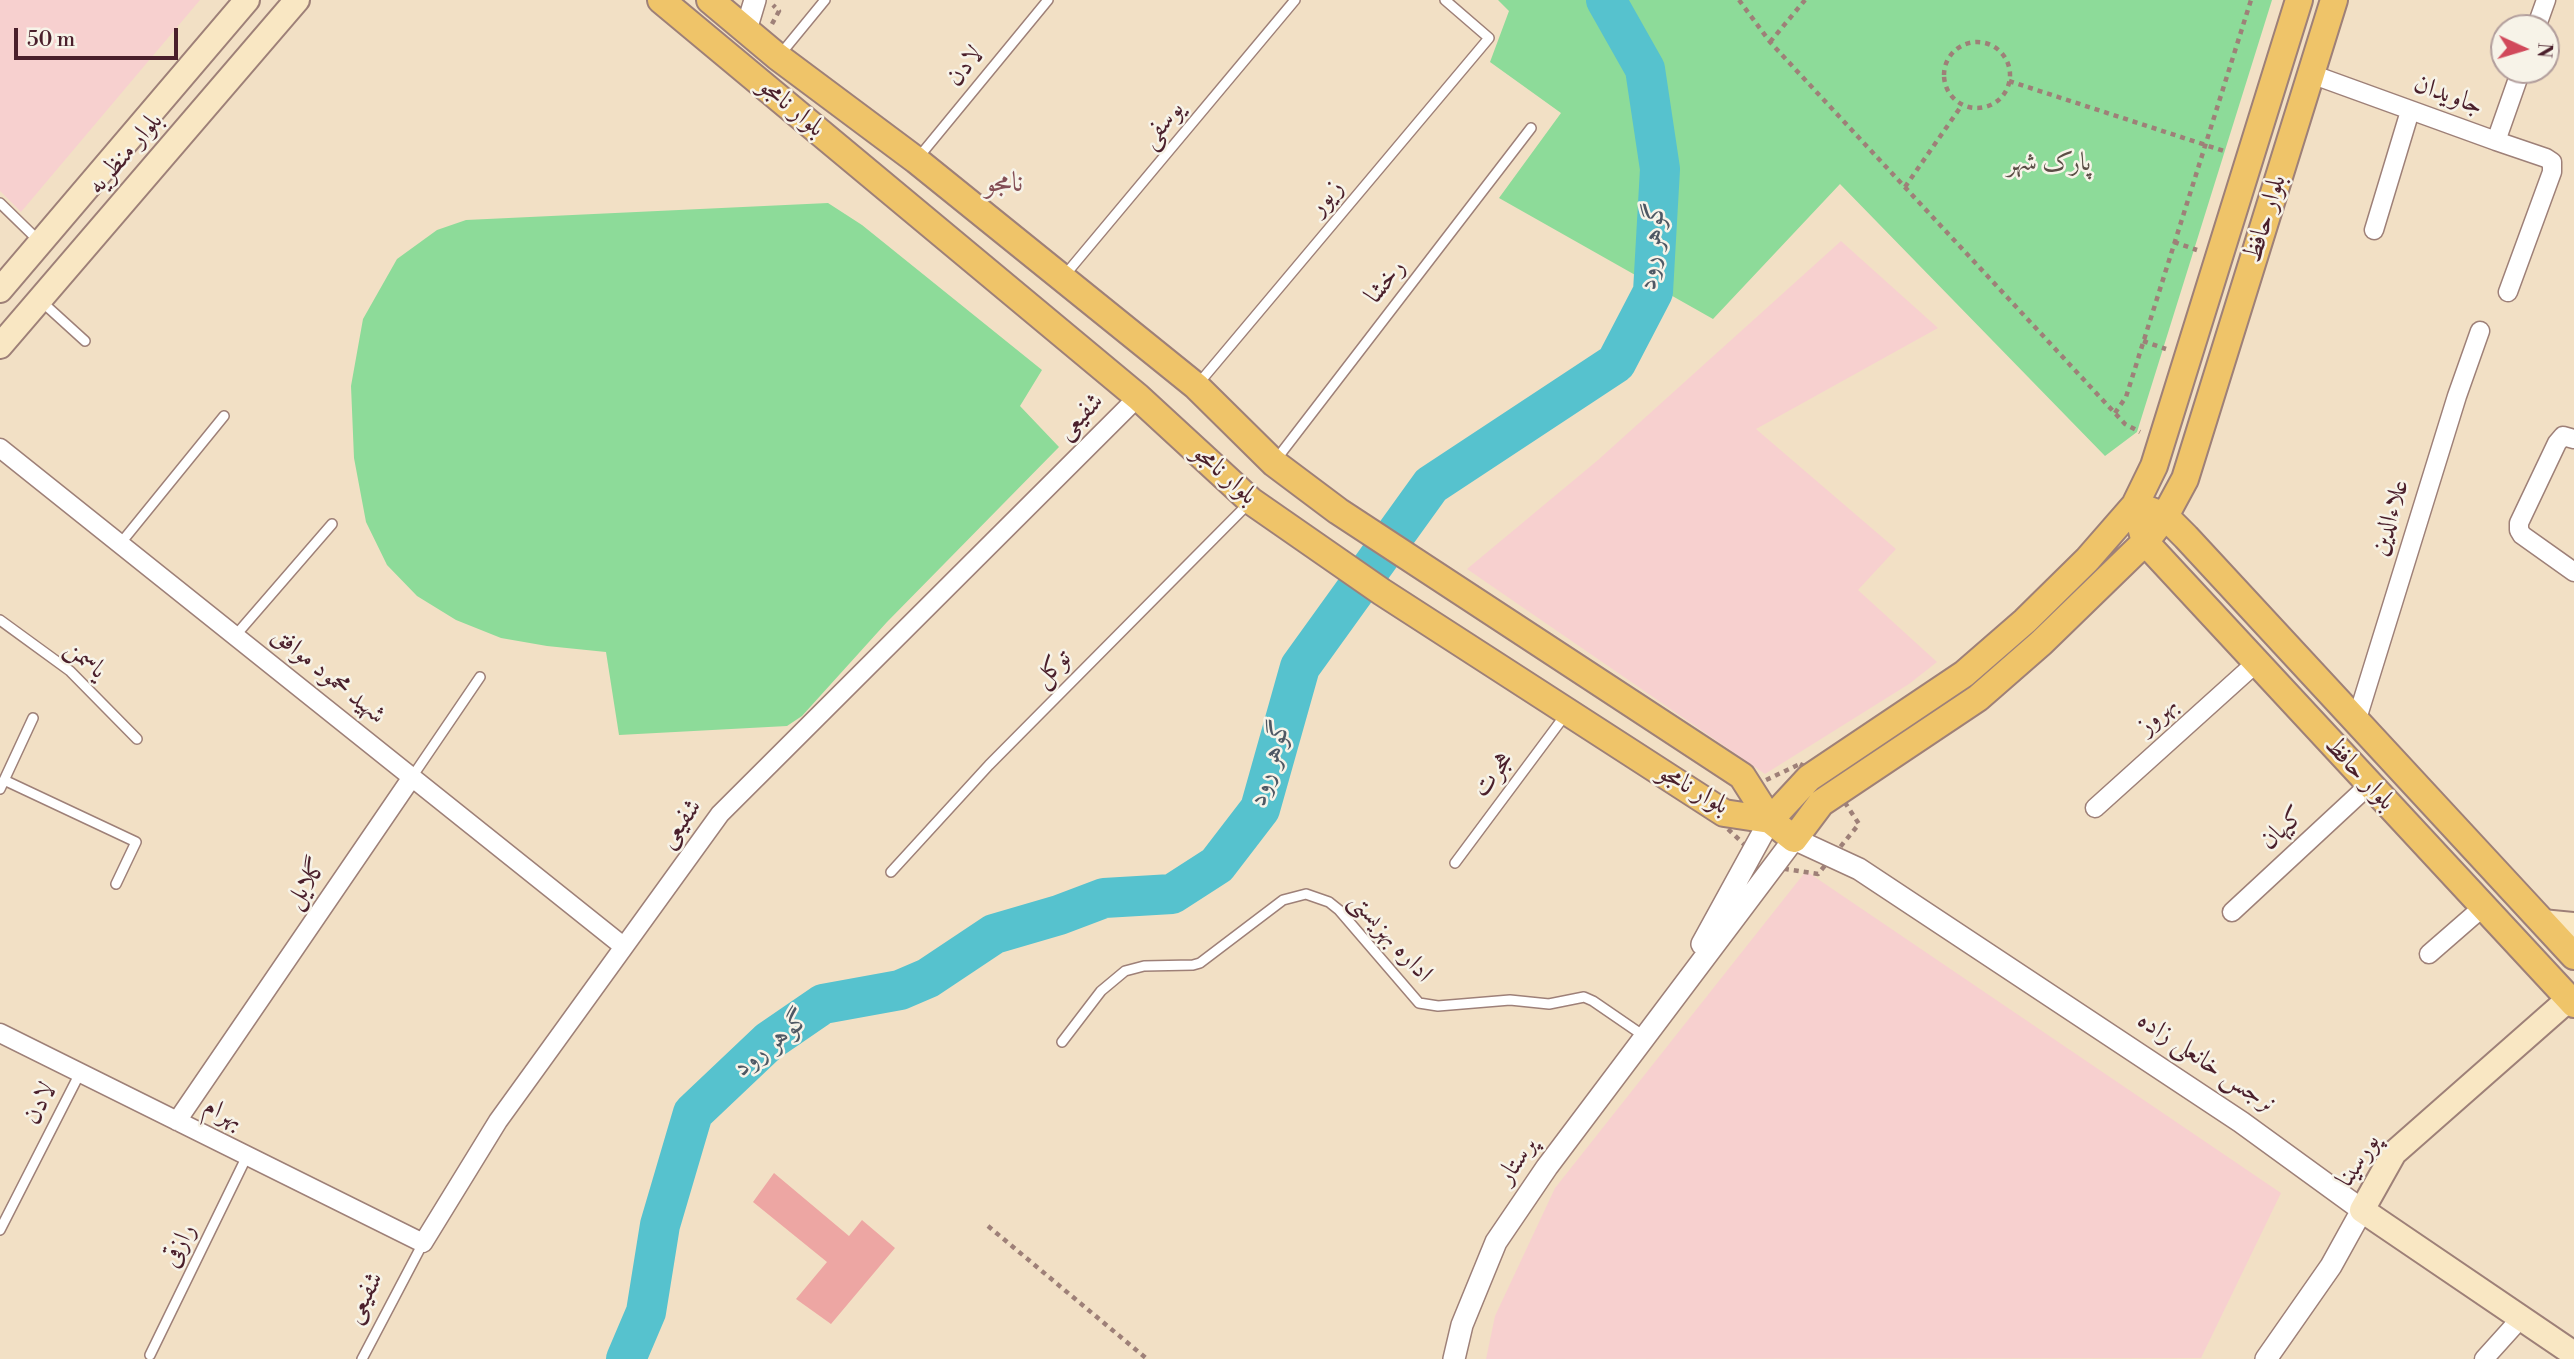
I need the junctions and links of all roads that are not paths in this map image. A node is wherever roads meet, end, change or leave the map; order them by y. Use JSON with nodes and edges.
{"nodes":[{"id":1,"x":247,"y":0,"type":"edge"},
{"id":2,"x":297,"y":0,"type":"edge"},
{"id":3,"x":661,"y":0,"type":"edge"},
{"id":4,"x":710,"y":0,"type":"edge"},
{"id":5,"x":755,"y":0,"type":"edge"},
{"id":6,"x":825,"y":0,"type":"edge"},
{"id":7,"x":1048,"y":0,"type":"edge"},
{"id":8,"x":1295,"y":0,"type":"edge"},
{"id":9,"x":1445,"y":0,"type":"edge"},
{"id":10,"x":2299,"y":0,"type":"edge"},
{"id":11,"x":2334,"y":0,"type":"edge"},
{"id":12,"x":746,"y":30,"type":"junction"},
{"id":13,"x":778,"y":57,"type":"junction"},
{"id":14,"x":2311,"y":74,"type":"junction"},
{"id":15,"x":2516,"y":84,"type":"edge"},
{"id":16,"x":2410,"y":111,"type":"junction"},
{"id":17,"x":1531,"y":128,"type":"dead end"},
{"id":18,"x":2497,"y":141,"type":"junction"},
{"id":19,"x":916,"y":160,"type":"junction"},
{"id":20,"x":0,"y":203,"type":"edge"},
{"id":21,"x":2374,"y":230,"type":"dead end"},
{"id":22,"x":41,"y":243,"type":"junction"},
{"id":23,"x":1063,"y":278,"type":"junction"},
{"id":24,"x":0,"y":290,"type":"edge"},
{"id":25,"x":2508,"y":292,"type":"dead end"},
{"id":26,"x":40,"y":300,"type":"junction"},
{"id":27,"x":2480,"y":331,"type":"dead end"},
{"id":28,"x":85,"y":341,"type":"dead end"},
{"id":29,"x":0,"y":346,"type":"edge"},
{"id":30,"x":1196,"y":386,"type":"junction"},
{"id":31,"x":1139,"y":397,"type":"junction"},
{"id":32,"x":224,"y":415,"type":"dead end"},
{"id":33,"x":2569,"y":437,"type":"edge"},
{"id":34,"x":0,"y":448,"type":"edge"},
{"id":35,"x":1274,"y":463,"type":"junction"},
{"id":36,"x":1251,"y":501,"type":"junction"},
{"id":37,"x":2135,"y":505,"type":"junction"},
{"id":38,"x":2165,"y":516,"type":"junction"},
{"id":39,"x":332,"y":524,"type":"dead end"},
{"id":40,"x":2145,"y":542,"type":"junction"},
{"id":41,"x":120,"y":544,"type":"junction"},
{"id":42,"x":1409,"y":558,"type":"junction"},
{"id":43,"x":2574,"y":572,"type":"edge"},
{"id":44,"x":1382,"y":592,"type":"junction"},
{"id":45,"x":0,"y":620,"type":"edge"},
{"id":46,"x":235,"y":636,"type":"junction"},
{"id":47,"x":2256,"y":663,"type":"junction"},
{"id":48,"x":480,"y":677,"type":"dead end"},
{"id":49,"x":1567,"y":712,"type":"junction"},
{"id":50,"x":33,"y":718,"type":"dead end"},
{"id":51,"x":2356,"y":722,"type":"junction"},
{"id":52,"x":137,"y":739,"type":"dead end"},
{"id":53,"x":412,"y":777,"type":"junction"},
{"id":54,"x":2,"y":785,"type":"edge"},
{"id":55,"x":2369,"y":785,"type":"junction"},
{"id":56,"x":2095,"y":808,"type":"dead end"},
{"id":57,"x":1770,"y":820,"type":"junction"},
{"id":58,"x":1794,"y":839,"type":"junction"},
{"id":59,"x":1455,"y":863,"type":"dead end"},
{"id":60,"x":891,"y":872,"type":"dead end"},
{"id":61,"x":116,"y":884,"type":"dead end"},
{"id":62,"x":2483,"y":907,"type":"junction"},
{"id":63,"x":2232,"y":912,"type":"dead end"},
{"id":64,"x":2542,"y":922,"type":"junction"},
{"id":65,"x":2574,"y":925,"type":"edge"},
{"id":66,"x":623,"y":946,"type":"junction"},
{"id":67,"x":2429,"y":954,"type":"dead end"},
{"id":68,"x":2574,"y":956,"type":"edge"},
{"id":69,"x":2572,"y":999,"type":"edge"},
{"id":70,"x":1664,"y":1014,"type":"junction"},
{"id":71,"x":0,"y":1033,"type":"edge"},
{"id":72,"x":1645,"y":1037,"type":"junction"},
{"id":73,"x":1062,"y":1042,"type":"dead end"},
{"id":74,"x":80,"y":1073,"type":"junction"},
{"id":75,"x":177,"y":1121,"type":"junction"},
{"id":76,"x":247,"y":1156,"type":"junction"},
{"id":77,"x":2362,"y":1210,"type":"junction"},
{"id":78,"x":0,"y":1230,"type":"edge"},
{"id":79,"x":423,"y":1243,"type":"junction"},
{"id":80,"x":2521,"y":1318,"type":"junction"},
{"id":81,"x":150,"y":1354,"type":"dead end"},
{"id":82,"x":2574,"y":1354,"type":"edge"},
{"id":83,"x":362,"y":1359,"type":"edge"},
{"id":84,"x":1454,"y":1359,"type":"edge"},
{"id":85,"x":2266,"y":1359,"type":"edge"},
{"id":86,"x":2484,"y":1359,"type":"edge"}],
"edges":[{"from":1,"to":22,"type":"main road","name":"بلوار منظریه"},
{"from":2,"to":26,"type":"main road","name":"بلوار منظریه"},
{"from":3,"to":31,"type":"main road","name":"بلوار نامجو"},
{"from":4,"to":12,"type":"main road","name":"بلوار نامجو"},
{"from":5,"to":12,"type":"street"},
{"from":6,"to":13,"type":"lane"},
{"from":7,"to":19,"type":"lane","name":"لادن"},
{"from":8,"to":23,"type":"lane","name":"یوسفی"},
{"from":9,"to":30,"type":"lane","name":"زیور"},
{"from":10,"to":37,"type":"main road","name":"بلوار حافظ"},
{"from":11,"to":14,"type":"main road","name":"بلوار حافظ"},
{"from":12,"to":13,"type":"main road","name":"بلوار نامجو"},
{"from":13,"to":19,"type":"main road","name":"بلوار نامجو"},
{"from":14,"to":16,"type":"street","name":"جاویدان"},
{"from":14,"to":38,"type":"main road","name":"بلوار حافظ"},
{"from":15,"to":18,"type":"street","name":"جاویدان"},
{"from":16,"to":18,"type":"street","name":"جاویدان"},
{"from":16,"to":21,"type":"street"},
{"from":17,"to":35,"type":"lane","name":"رخشا"},
{"from":18,"to":25,"type":"street"},
{"from":19,"to":23,"type":"main road","name":"بلوار نامجو"},
{"from":20,"to":22,"type":"lane"},
{"from":22,"to":24,"type":"main road","name":"بلوار منظریه"},
{"from":23,"to":30,"type":"main road","name":"بلوار نامجو"},
{"from":26,"to":28,"type":"lane"},
{"from":26,"to":29,"type":"main road","name":"بلوار منظریه"},
{"from":27,"to":51,"type":"street","name":"علاءالدین"},
{"from":30,"to":35,"type":"main road","name":"بلوار نامجو"},
{"from":31,"to":36,"type":"main road","name":"بلوار نامجو"},
{"from":31,"to":66,"type":"street","name":"شفیعی"},
{"from":32,"to":41,"type":"lane"},
{"from":33,"to":43,"type":"street"},
{"from":34,"to":41,"type":"street","name":"شهید محمود موافق"},
{"from":35,"to":42,"type":"main road","name":"بلوار نامجو"},
{"from":36,"to":44,"type":"main road","name":"بلوار نامجو"},
{"from":36,"to":60,"type":"lane","name":"توکل"},
{"from":37,"to":38,"type":"main road","name":"بلوار حافظ"},
{"from":37,"to":40,"type":"main road","name":"بلوار حافظ"},
{"from":37,"to":57,"type":"main road","name":"بلوار حافظ"},
{"from":38,"to":40,"type":"main road","name":"بلوار حافظ"},
{"from":38,"to":51,"type":"main road","name":"بلوار حافظ"},
{"from":39,"to":46,"type":"lane"},
{"from":40,"to":47,"type":"main road","name":"بلوار حافظ"},
{"from":40,"to":58,"type":"main road","name":"بلوار حافظ"},
{"from":41,"to":46,"type":"street","name":"شهید محمود موافق"},
{"from":42,"to":44,"type":"main road"},
{"from":42,"to":57,"type":"main road","name":"بلوار نامجو"},
{"from":44,"to":49,"type":"main road","name":"بلوار نامجو"},
{"from":45,"to":52,"type":"lane","name":"یاسمن"},
{"from":46,"to":53,"type":"street","name":"شهید محمود موافق"},
{"from":47,"to":55,"type":"main road","name":"بلوار حافظ"},
{"from":47,"to":56,"type":"street","name":"بهروز"},
{"from":48,"to":53,"type":"lane","name":"گلایل"},
{"from":49,"to":57,"type":"main road","name":"بلوار نامجو"},
{"from":49,"to":59,"type":"lane","name":"هجرت"},
{"from":50,"to":54,"type":"lane"},
{"from":51,"to":64,"type":"main road","name":"بلوار حافظ"},
{"from":53,"to":66,"type":"street","name":"شهید محمود موافق"},
{"from":53,"to":75,"type":"street","name":"گلایل"},
{"from":54,"to":61,"type":"lane"},
{"from":55,"to":62,"type":"main road","name":"بلوار حافظ"},
{"from":55,"to":63,"type":"street","name":"کیهان"},
{"from":57,"to":58,"type":"main road"},
{"from":57,"to":70,"type":"street","name":"پرستار"},
{"from":58,"to":70,"type":"street","name":"پرستار"},
{"from":58,"to":77,"type":"street","name":"نرجس خانعلی زاده"},
{"from":62,"to":67,"type":"street"},
{"from":62,"to":69,"type":"main road","name":"بلوار حافظ"},
{"from":64,"to":65,"type":"main road"},
{"from":64,"to":68,"type":"main road","name":"بلوار حافظ"},
{"from":66,"to":79,"type":"street","name":"شفیعی"},
{"from":69,"to":77,"type":"main road","name":"پورسینا"},
{"from":70,"to":72,"type":"street","name":"پرستار"},
{"from":71,"to":74,"type":"street","name":"بهرام"},
{"from":72,"to":73,"type":"lane","name":"اداره بهزیستی"},
{"from":72,"to":84,"type":"street","name":"پرستار"},
{"from":74,"to":75,"type":"street","name":"بهرام"},
{"from":74,"to":78,"type":"lane","name":"لادن"},
{"from":75,"to":76,"type":"street","name":"بهرام"},
{"from":76,"to":79,"type":"street","name":"بهرام"},
{"from":76,"to":81,"type":"lane","name":"رازقی"},
{"from":77,"to":80,"type":"main road","name":"نرجس خانعلی زاده"},
{"from":77,"to":85,"type":"street","name":"پورسینا"},
{"from":79,"to":83,"type":"lane","name":"شفیعی"},
{"from":80,"to":82,"type":"main road","name":"نرجس خانعلی زاده"},
{"from":80,"to":86,"type":"street"}]}
